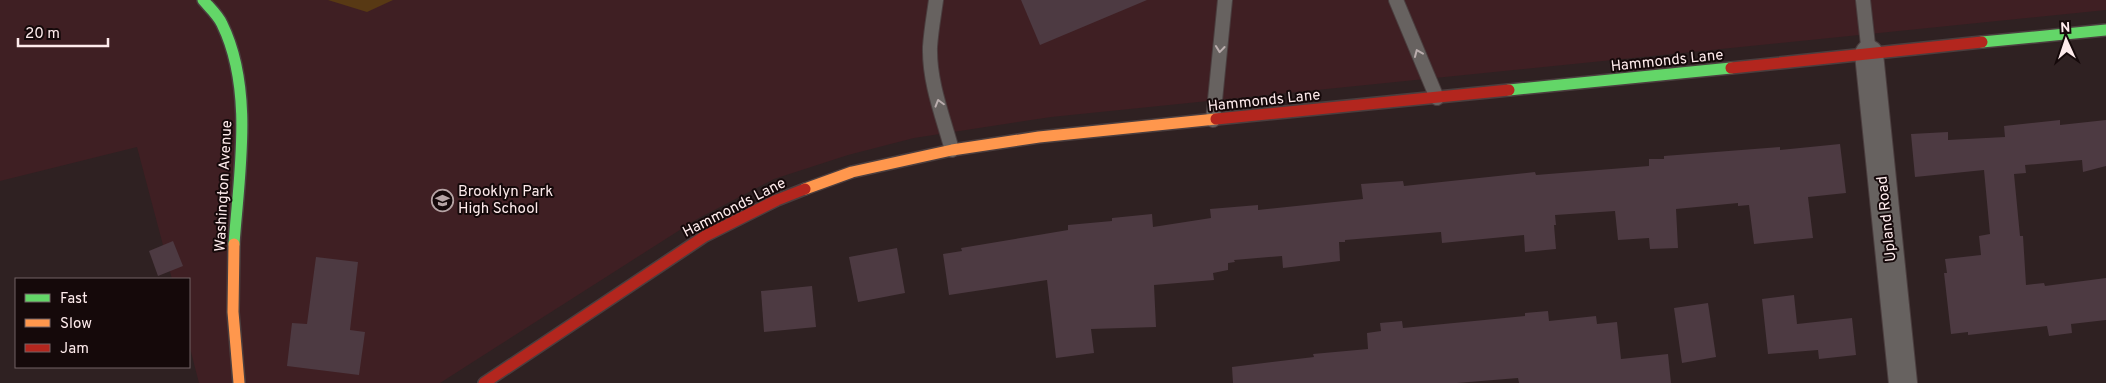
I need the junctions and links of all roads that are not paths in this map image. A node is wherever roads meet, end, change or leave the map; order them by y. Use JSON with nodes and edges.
{"nodes":[{"id":1,"x":203,"y":0,"type":"edge"},
{"id":2,"x":936,"y":0,"type":"edge"},
{"id":3,"x":1225,"y":0,"type":"edge"},
{"id":4,"x":1396,"y":0,"type":"edge"},
{"id":5,"x":1863,"y":0,"type":"edge"},
{"id":6,"x":2106,"y":30,"type":"edge"},
{"id":7,"x":1869,"y":54,"type":"junction"},
{"id":8,"x":1437,"y":98,"type":"junction"},
{"id":9,"x":1213,"y":120,"type":"junction"},
{"id":10,"x":952,"y":150,"type":"junction"},
{"id":11,"x":239,"y":383,"type":"edge"},
{"id":12,"x":484,"y":383,"type":"edge"},
{"id":13,"x":1903,"y":383,"type":"edge"}],
"edges":[{"from":1,"to":11,"type":"street","name":"Washington Avenue"},
{"from":10,"to":2,"type":"lane","one_way":true},
{"from":3,"to":9,"type":"lane","one_way":true},
{"from":8,"to":4,"type":"lane","one_way":true},
{"from":5,"to":7,"type":"lane"},
{"from":6,"to":7,"type":"street","name":"Hammonds Lane"},
{"from":7,"to":8,"type":"street","name":"Hammonds Lane"},
{"from":7,"to":13,"type":"street","name":"Upland Road"},
{"from":8,"to":9,"type":"street","name":"Hammonds Lane"},
{"from":9,"to":10,"type":"street","name":"Hammonds Lane"},
{"from":10,"to":12,"type":"street","name":"Hammonds Lane"}]}
